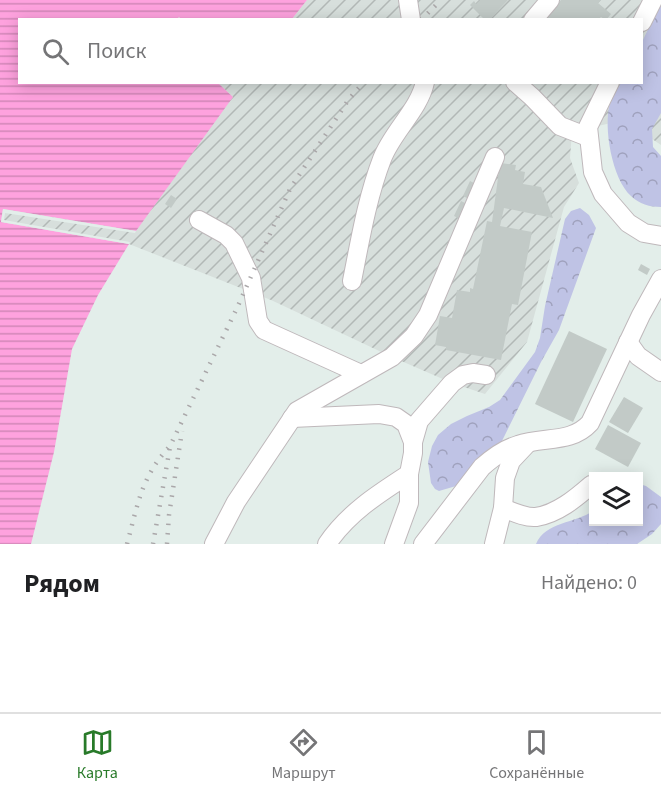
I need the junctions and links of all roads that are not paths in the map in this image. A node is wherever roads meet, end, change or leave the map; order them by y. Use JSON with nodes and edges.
{"nodes":[{"id":1,"x":408,"y":0,"type":"edge"},
{"id":2,"x":550,"y":0,"type":"edge"},
{"id":3,"x":653,"y":0,"type":"edge"},
{"id":4,"x":411,"y":18,"type":"edge"},
{"id":5,"x":535,"y":18,"type":"edge"},
{"id":6,"x":643,"y":20,"type":"edge"},
{"id":7,"x":424,"y":84,"type":"edge"},
{"id":8,"x":517,"y":84,"type":"edge"},
{"id":9,"x":609,"y":84,"type":"edge"},
{"id":10,"x":588,"y":137,"type":"junction"},
{"id":11,"x":495,"y":157,"type":"dead end"},
{"id":12,"x":199,"y":220,"type":"dead end"},
{"id":13,"x":661,"y":236,"type":"edge"},
{"id":14,"x":661,"y":279,"type":"edge"},
{"id":15,"x":352,"y":281,"type":"dead end"},
{"id":16,"x":628,"y":342,"type":"junction"},
{"id":17,"x":661,"y":372,"type":"edge"},
{"id":18,"x":361,"y":374,"type":"junction"},
{"id":19,"x":486,"y":375,"type":"dead end"},
{"id":20,"x":292,"y":418,"type":"junction"},
{"id":21,"x":413,"y":442,"type":"junction"},
{"id":22,"x":528,"y":442,"type":"junction"},
{"id":23,"x":409,"y":474,"type":"junction"},
{"id":24,"x":589,"y":486,"type":"edge"},
{"id":25,"x":503,"y":508,"type":"junction"},
{"id":26,"x":214,"y":544,"type":"edge"},
{"id":27,"x":327,"y":544,"type":"edge"},
{"id":28,"x":394,"y":544,"type":"edge"},
{"id":29,"x":423,"y":544,"type":"edge"},
{"id":30,"x":494,"y":544,"type":"edge"}],
"edges":[{"from":1,"to":4,"type":"street"},
{"from":2,"to":5,"type":"street"},
{"from":3,"to":6,"type":"street"},
{"from":7,"to":15,"type":"street"},
{"from":8,"to":10,"type":"street"},
{"from":9,"to":10,"type":"street"},
{"from":10,"to":13,"type":"street"},
{"from":11,"to":18,"type":"street"},
{"from":12,"to":18,"type":"street"},
{"from":14,"to":16,"type":"street"},
{"from":16,"to":17,"type":"street"},
{"from":16,"to":22,"type":"street"},
{"from":18,"to":20,"type":"street"},
{"from":19,"to":21,"type":"street"},
{"from":20,"to":21,"type":"street"},
{"from":20,"to":26,"type":"street"},
{"from":21,"to":23,"type":"street"},
{"from":22,"to":25,"type":"street"},
{"from":22,"to":29,"type":"street"},
{"from":23,"to":27,"type":"street"},
{"from":23,"to":28,"type":"street"},
{"from":24,"to":25,"type":"street"},
{"from":25,"to":30,"type":"street"}]}
